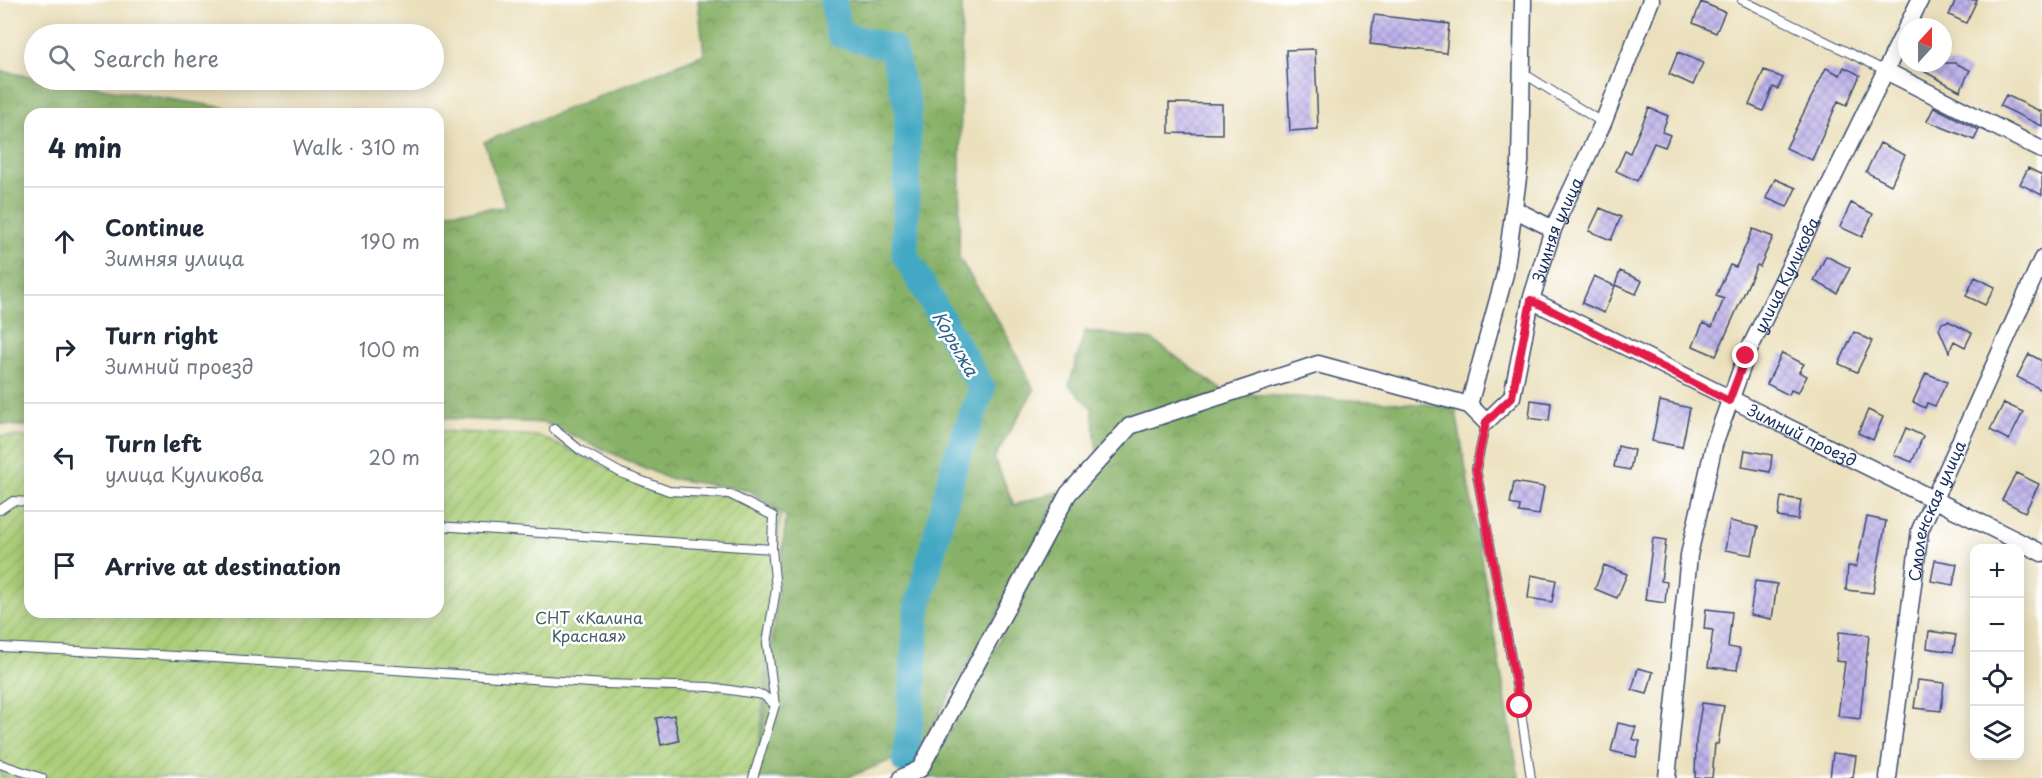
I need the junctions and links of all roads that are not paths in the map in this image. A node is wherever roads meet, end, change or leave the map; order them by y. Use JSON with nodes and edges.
{"nodes":[{"id":1,"x":1523,"y":0,"type":"edge"},
{"id":2,"x":1651,"y":0,"type":"edge"},
{"id":3,"x":1742,"y":0,"type":"edge"},
{"id":4,"x":1920,"y":0,"type":"edge"},
{"id":5,"x":1886,"y":71,"type":"junction"},
{"id":6,"x":1523,"y":73,"type":"junction"},
{"id":7,"x":1603,"y":123,"type":"junction"},
{"id":8,"x":2042,"y":150,"type":"edge"},
{"id":9,"x":1514,"y":209,"type":"junction"},
{"id":10,"x":1553,"y":229,"type":"junction"},
{"id":11,"x":2042,"y":259,"type":"edge"},
{"id":12,"x":1531,"y":300,"type":"junction"},
{"id":13,"x":1729,"y":401,"type":"junction"},
{"id":14,"x":1469,"y":405,"type":"junction"},
{"id":15,"x":1486,"y":422,"type":"junction"},
{"id":16,"x":554,"y":429,"type":"dead end"},
{"id":17,"x":1932,"y":500,"type":"junction"},
{"id":18,"x":24,"y":502,"type":"edge"},
{"id":19,"x":0,"y":510,"type":"edge"},
{"id":20,"x":444,"y":526,"type":"edge"},
{"id":21,"x":772,"y":549,"type":"junction"},
{"id":22,"x":2042,"y":554,"type":"edge"},
{"id":23,"x":0,"y":647,"type":"edge"},
{"id":24,"x":775,"y":705,"type":"junction"},
{"id":25,"x":0,"y":764,"type":"edge"},
{"id":26,"x":42,"y":778,"type":"edge"},
{"id":27,"x":753,"y":778,"type":"edge"},
{"id":28,"x":901,"y":778,"type":"edge"},
{"id":29,"x":1531,"y":778,"type":"edge"},
{"id":30,"x":1667,"y":778,"type":"edge"},
{"id":31,"x":1888,"y":778,"type":"edge"}],
"edges":[{"from":1,"to":6,"type":"street"},
{"from":2,"to":7,"type":"street","name":"Зимняя улица"},
{"from":3,"to":5,"type":"lane"},
{"from":4,"to":5,"type":"street","name":"улица Куликова"},
{"from":5,"to":8,"type":"street"},
{"from":5,"to":13,"type":"street","name":"улица Куликова"},
{"from":6,"to":7,"type":"lane"},
{"from":6,"to":9,"type":"street"},
{"from":7,"to":10,"type":"street","name":"Зимняя улица"},
{"from":9,"to":10,"type":"street"},
{"from":9,"to":14,"type":"street"},
{"from":10,"to":12,"type":"street","name":"Зимняя улица"},
{"from":11,"to":17,"type":"street","name":"Смоленская улица"},
{"from":12,"to":13,"type":"street","name":"Зимний проезд"},
{"from":12,"to":15,"type":"street","name":"Зимняя улица"},
{"from":13,"to":17,"type":"street","name":"Зимний проезд"},
{"from":13,"to":30,"type":"street","name":"улица Куликова"},
{"from":14,"to":15,"type":"street"},
{"from":14,"to":28,"type":"street"},
{"from":15,"to":29,"type":"lane"},
{"from":16,"to":21,"type":"lane"},
{"from":17,"to":22,"type":"street","name":"Зимний проезд"},
{"from":17,"to":31,"type":"street","name":"Смоленская улица"},
{"from":18,"to":19,"type":"lane"},
{"from":20,"to":21,"type":"lane"},
{"from":21,"to":24,"type":"lane"},
{"from":23,"to":24,"type":"lane"},
{"from":24,"to":27,"type":"lane"},
{"from":25,"to":26,"type":"lane"}]}
